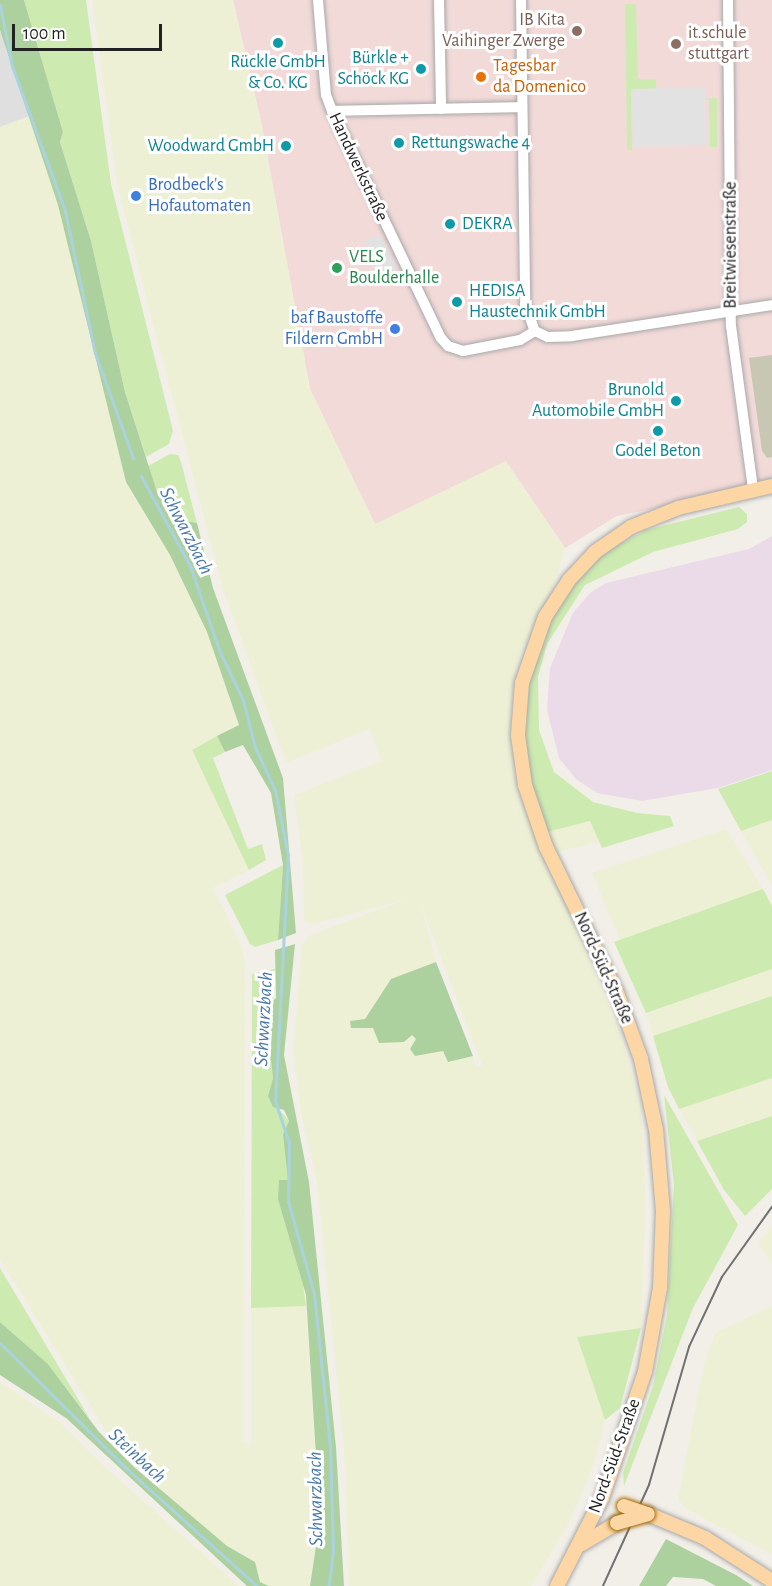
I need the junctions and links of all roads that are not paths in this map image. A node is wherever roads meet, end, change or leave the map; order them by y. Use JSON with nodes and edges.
{"nodes":[{"id":1,"x":318,"y":0,"type":"edge"},
{"id":2,"x":439,"y":0,"type":"edge"},
{"id":3,"x":521,"y":0,"type":"edge"},
{"id":4,"x":728,"y":0,"type":"edge"},
{"id":5,"x":522,"y":107,"type":"junction"},
{"id":6,"x":441,"y":109,"type":"junction"},
{"id":7,"x":332,"y":111,"type":"junction"},
{"id":8,"x":772,"y":305,"type":"edge"},
{"id":9,"x":731,"y":311,"type":"junction"},
{"id":10,"x":535,"y":331,"type":"junction"},
{"id":11,"x":772,"y":486,"type":"edge"},
{"id":12,"x":753,"y":489,"type":"junction"},
{"id":13,"x":621,"y":1447,"type":"junction"},
{"id":14,"x":602,"y":1498,"type":"junction"},
{"id":15,"x":651,"y":1515,"type":"junction"},
{"id":16,"x":578,"y":1548,"type":"junction"},
{"id":17,"x":772,"y":1581,"type":"edge"},
{"id":18,"x":557,"y":1586,"type":"edge"}],
"edges":[{"from":1,"to":7,"type":"street","name":"Handwerkstraße"},
{"from":2,"to":6,"type":"street"},
{"from":3,"to":5,"type":"street"},
{"from":4,"to":9,"type":"street","name":"Breitwiesenstraße"},
{"from":5,"to":6,"type":"street"},
{"from":5,"to":10,"type":"street"},
{"from":6,"to":7,"type":"street"},
{"from":7,"to":10,"type":"street","name":"Handwerkstraße"},
{"from":8,"to":9,"type":"street"},
{"from":9,"to":10,"type":"street"},
{"from":9,"to":12,"type":"street","name":"Breitwiesenstraße"},
{"from":11,"to":12,"type":"main road","name":"Nord-Süd-Straße"},
{"from":12,"to":13,"type":"main road","name":"Nord-Süd-Straße"},
{"from":13,"to":14,"type":"main road","name":"Nord-Süd-Straße"},
{"from":13,"to":16,"type":"main road"},
{"from":14,"to":15,"type":"main road","bridge":true},
{"from":14,"to":16,"type":"main road","name":"Nord-Süd-Straße"},
{"from":15,"to":16,"type":"main road","bridge":true},
{"from":15,"to":17,"type":"main road"},
{"from":16,"to":18,"type":"main road","name":"Nord-Süd-Straße"}]}
